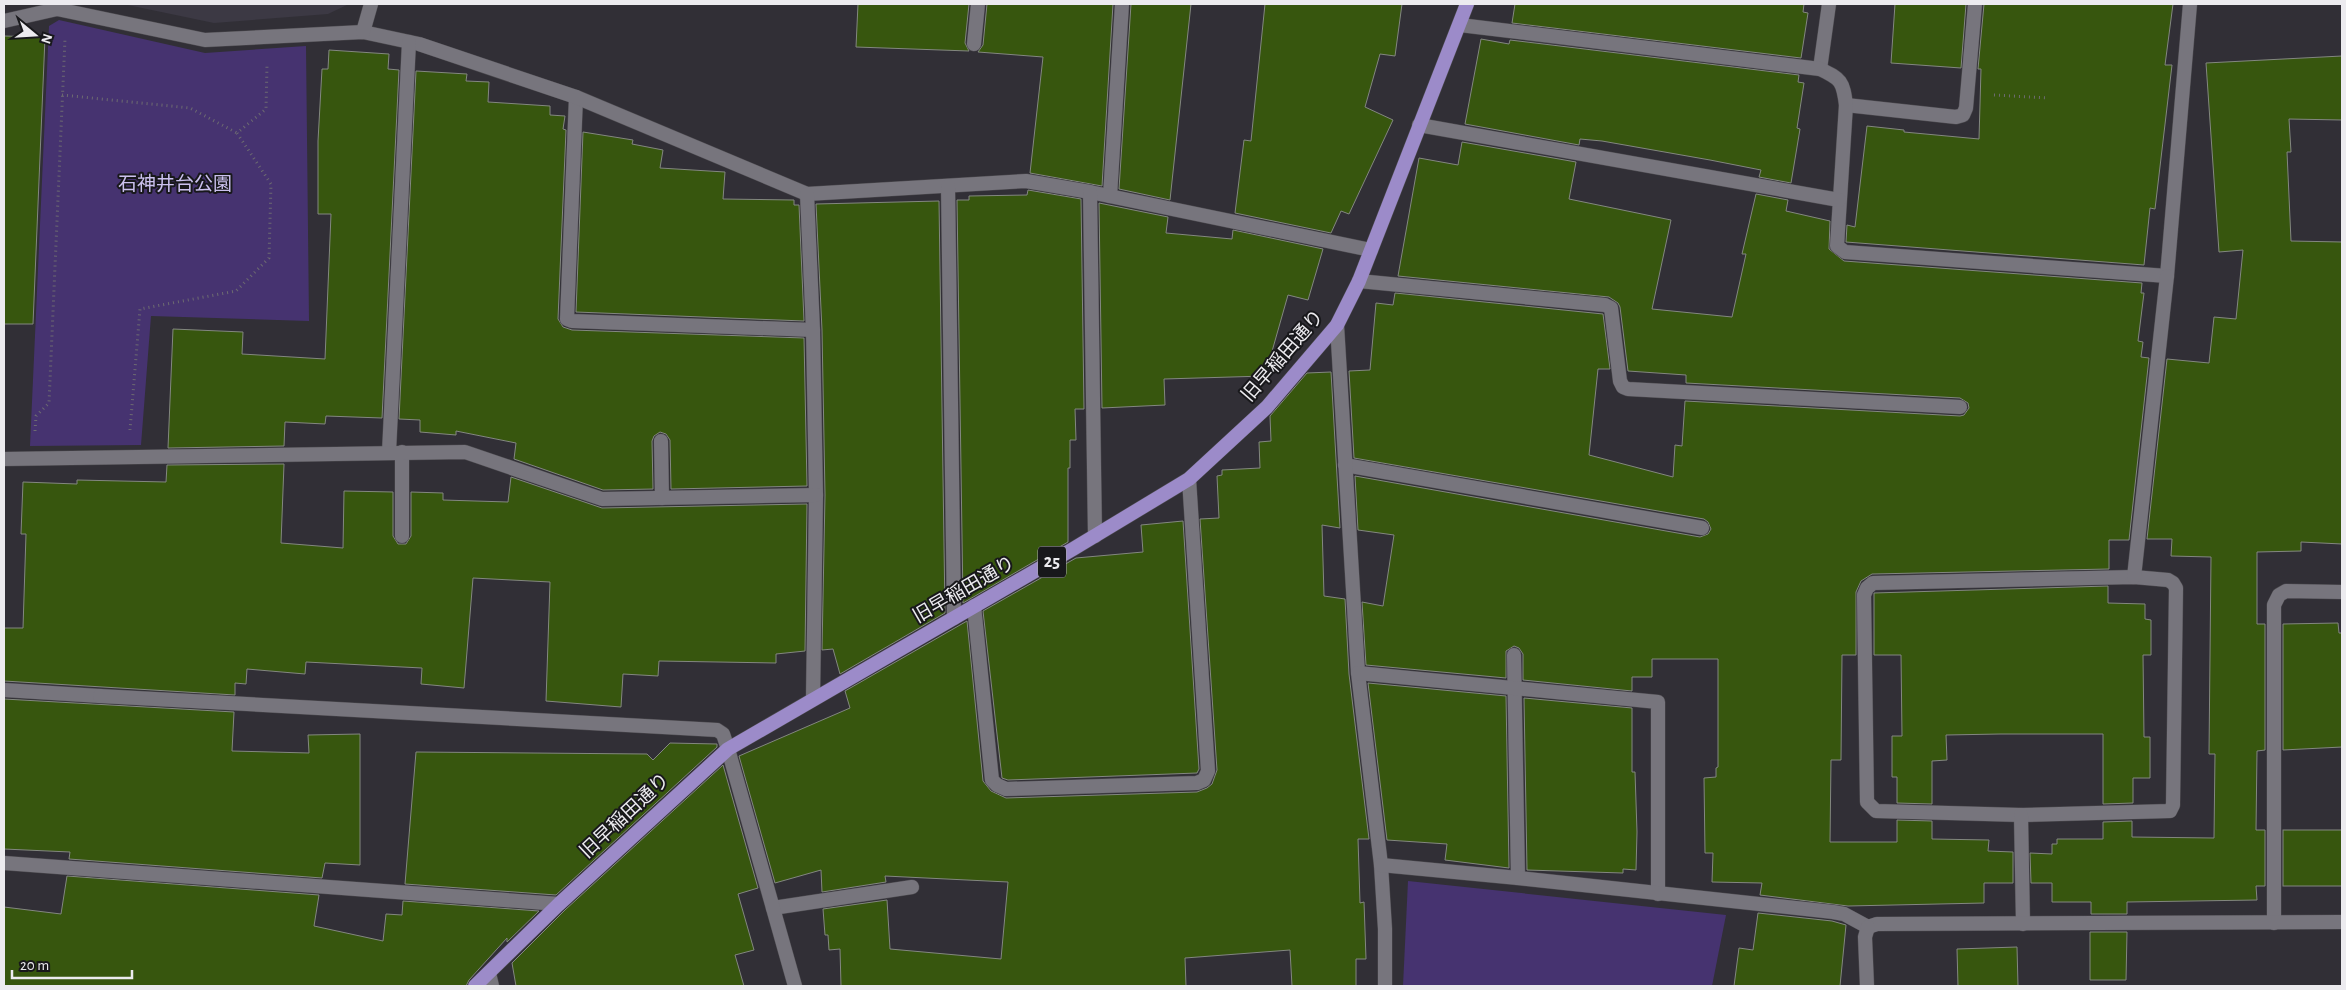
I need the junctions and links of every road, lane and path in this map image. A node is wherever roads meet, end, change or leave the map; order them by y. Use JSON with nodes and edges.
{"nodes":[{"id":1,"x":371,"y":4,"type":"edge"},
{"id":2,"x":978,"y":4,"type":"edge"},
{"id":3,"x":1122,"y":4,"type":"edge"},
{"id":4,"x":1467,"y":4,"type":"edge"},
{"id":5,"x":1829,"y":4,"type":"edge"},
{"id":6,"x":1975,"y":4,"type":"edge"},
{"id":7,"x":2190,"y":4,"type":"edge"},
{"id":8,"x":66,"y":10,"type":"junction"},
{"id":9,"x":4,"y":21,"type":"edge"},
{"id":10,"x":1460,"y":25,"type":"junction"},
{"id":11,"x":363,"y":32,"type":"junction"},
{"id":12,"x":266,"y":37,"type":"junction"},
{"id":13,"x":409,"y":42,"type":"junction"},
{"id":14,"x":974,"y":44,"type":"dead end"},
{"id":15,"x":1820,"y":69,"type":"junction"},
{"id":16,"x":1967,"y":94,"type":"junction"},
{"id":17,"x":62,"y":95,"type":"junction"},
{"id":18,"x":576,"y":96,"type":"junction"},
{"id":19,"x":2048,"y":98,"type":"dead end"},
{"id":20,"x":1846,"y":105,"type":"junction"},
{"id":21,"x":1419,"y":125,"type":"junction"},
{"id":22,"x":237,"y":133,"type":"junction"},
{"id":23,"x":948,"y":186,"type":"junction"},
{"id":24,"x":1090,"y":192,"type":"junction"},
{"id":25,"x":806,"y":194,"type":"junction"},
{"id":26,"x":1110,"y":196,"type":"junction"},
{"id":27,"x":1839,"y":200,"type":"junction"},
{"id":28,"x":1371,"y":250,"type":"junction"},
{"id":29,"x":2167,"y":276,"type":"junction"},
{"id":30,"x":1359,"y":280,"type":"junction"},
{"id":31,"x":1337,"y":325,"type":"junction"},
{"id":32,"x":813,"y":330,"type":"junction"},
{"id":33,"x":1960,"y":407,"type":"dead end"},
{"id":34,"x":661,"y":441,"type":"dead end"},
{"id":35,"x":395,"y":452,"type":"junction"},
{"id":36,"x":128,"y":456,"type":"junction"},
{"id":37,"x":34,"y":457,"type":"junction"},
{"id":38,"x":4,"y":459,"type":"edge"},
{"id":39,"x":1345,"y":465,"type":"junction"},
{"id":40,"x":1189,"y":479,"type":"junction"},
{"id":41,"x":816,"y":494,"type":"junction"},
{"id":42,"x":662,"y":498,"type":"junction"},
{"id":43,"x":1702,"y":528,"type":"dead end"},
{"id":44,"x":402,"y":536,"type":"dead end"},
{"id":45,"x":1095,"y":536,"type":"junction"},
{"id":46,"x":2134,"y":577,"type":"junction"},
{"id":47,"x":2342,"y":592,"type":"edge"},
{"id":48,"x":974,"y":606,"type":"junction"},
{"id":49,"x":954,"y":618,"type":"junction"},
{"id":50,"x":1514,"y":655,"type":"dead end"},
{"id":51,"x":1358,"y":673,"type":"junction"},
{"id":52,"x":1515,"y":688,"type":"junction"},
{"id":53,"x":4,"y":690,"type":"edge"},
{"id":54,"x":813,"y":699,"type":"junction"},
{"id":55,"x":728,"y":748,"type":"junction"},
{"id":56,"x":2021,"y":815,"type":"junction"},
{"id":57,"x":4,"y":863,"type":"edge"},
{"id":58,"x":1381,"y":865,"type":"junction"},
{"id":59,"x":1518,"y":878,"type":"junction"},
{"id":60,"x":912,"y":887,"type":"dead end"},
{"id":61,"x":1658,"y":894,"type":"junction"},
{"id":62,"x":559,"y":904,"type":"junction"},
{"id":63,"x":773,"y":908,"type":"junction"},
{"id":64,"x":2342,"y":922,"type":"edge"},
{"id":65,"x":2274,"y":923,"type":"junction"},
{"id":66,"x":2023,"y":924,"type":"junction"},
{"id":67,"x":1868,"y":927,"type":"junction"},
{"id":68,"x":490,"y":979,"type":"edge"},
{"id":69,"x":475,"y":986,"type":"edge"},
{"id":70,"x":794,"y":986,"type":"edge"},
{"id":71,"x":1385,"y":986,"type":"edge"},
{"id":72,"x":1866,"y":986,"type":"edge"}],
"edges":[{"from":1,"to":11,"type":"street"},
{"from":2,"to":14,"type":"street"},
{"from":3,"to":26,"type":"street"},
{"from":4,"to":10,"type":"main road","name":"旧早稲田通り","number":"25"},
{"from":5,"to":15,"type":"street"},
{"from":6,"to":16,"type":"street"},
{"from":7,"to":29,"type":"street"},
{"from":8,"to":9,"type":"street"},
{"from":8,"to":12,"type":"street"},
{"from":8,"to":17,"type":"path"},
{"from":10,"to":15,"type":"street"},
{"from":10,"to":21,"type":"main road","name":"旧早稲田通り","number":"25"},
{"from":11,"to":12,"type":"street"},
{"from":11,"to":13,"type":"street"},
{"from":12,"to":22,"type":"path"},
{"from":13,"to":18,"type":"street"},
{"from":13,"to":35,"type":"street"},
{"from":15,"to":20,"type":"street"},
{"from":16,"to":19,"type":"path"},
{"from":16,"to":20,"type":"street"},
{"from":17,"to":22,"type":"path"},
{"from":17,"to":37,"type":"path"},
{"from":18,"to":25,"type":"street"},
{"from":18,"to":32,"type":"street"},
{"from":20,"to":27,"type":"street"},
{"from":21,"to":27,"type":"street"},
{"from":21,"to":28,"type":"main road","name":"旧早稲田通り","number":"25"},
{"from":22,"to":36,"type":"path"},
{"from":23,"to":24,"type":"street"},
{"from":23,"to":25,"type":"street"},
{"from":23,"to":49,"type":"street"},
{"from":24,"to":26,"type":"street"},
{"from":24,"to":45,"type":"street"},
{"from":25,"to":32,"type":"street"},
{"from":26,"to":28,"type":"street"},
{"from":27,"to":29,"type":"street"},
{"from":28,"to":30,"type":"main road","name":"旧早稲田通り","number":"25"},
{"from":29,"to":46,"type":"street"},
{"from":30,"to":31,"type":"main road","name":"旧早稲田通り","number":"25"},
{"from":30,"to":33,"type":"street"},
{"from":31,"to":39,"type":"street"},
{"from":31,"to":40,"type":"main road","name":"旧早稲田通り","number":"25"},
{"from":32,"to":41,"type":"street"},
{"from":34,"to":42,"type":"street"},
{"from":35,"to":36,"type":"street"},
{"from":35,"to":42,"type":"street"},
{"from":35,"to":44,"type":"street"},
{"from":36,"to":37,"type":"street"},
{"from":37,"to":38,"type":"street"},
{"from":39,"to":43,"type":"street"},
{"from":39,"to":51,"type":"street"},
{"from":40,"to":45,"type":"main road","name":"旧早稲田通り","number":"25"},
{"from":40,"to":48,"type":"street"},
{"from":41,"to":42,"type":"street"},
{"from":41,"to":54,"type":"street"},
{"from":45,"to":48,"type":"main road","name":"旧早稲田通り","number":"25"},
{"from":46,"to":56,"type":"street"},
{"from":46,"to":56,"type":"street"},
{"from":47,"to":65,"type":"street"},
{"from":48,"to":49,"type":"main road","name":"旧早稲田通り","number":"25"},
{"from":49,"to":54,"type":"main road","name":"旧早稲田通り","number":"25"},
{"from":50,"to":52,"type":"street"},
{"from":51,"to":52,"type":"street"},
{"from":51,"to":58,"type":"street"},
{"from":52,"to":59,"type":"street"},
{"from":52,"to":61,"type":"street"},
{"from":53,"to":55,"type":"street"},
{"from":54,"to":55,"type":"main road","name":"旧早稲田通り","number":"25"},
{"from":55,"to":62,"type":"main road","name":"旧早稲田通り","number":"25"},
{"from":55,"to":63,"type":"street"},
{"from":56,"to":66,"type":"street"},
{"from":57,"to":62,"type":"street"},
{"from":58,"to":59,"type":"street"},
{"from":58,"to":71,"type":"street"},
{"from":59,"to":61,"type":"street"},
{"from":60,"to":63,"type":"street"},
{"from":61,"to":67,"type":"street"},
{"from":62,"to":68,"type":"main road","name":"旧早稲田通り","number":"25"},
{"from":63,"to":70,"type":"street"},
{"from":64,"to":65,"type":"street"},
{"from":65,"to":66,"type":"street"},
{"from":66,"to":67,"type":"street"},
{"from":67,"to":72,"type":"street"},
{"from":68,"to":69,"type":"main road","name":"旧早稲田通り","number":"25"}]}
